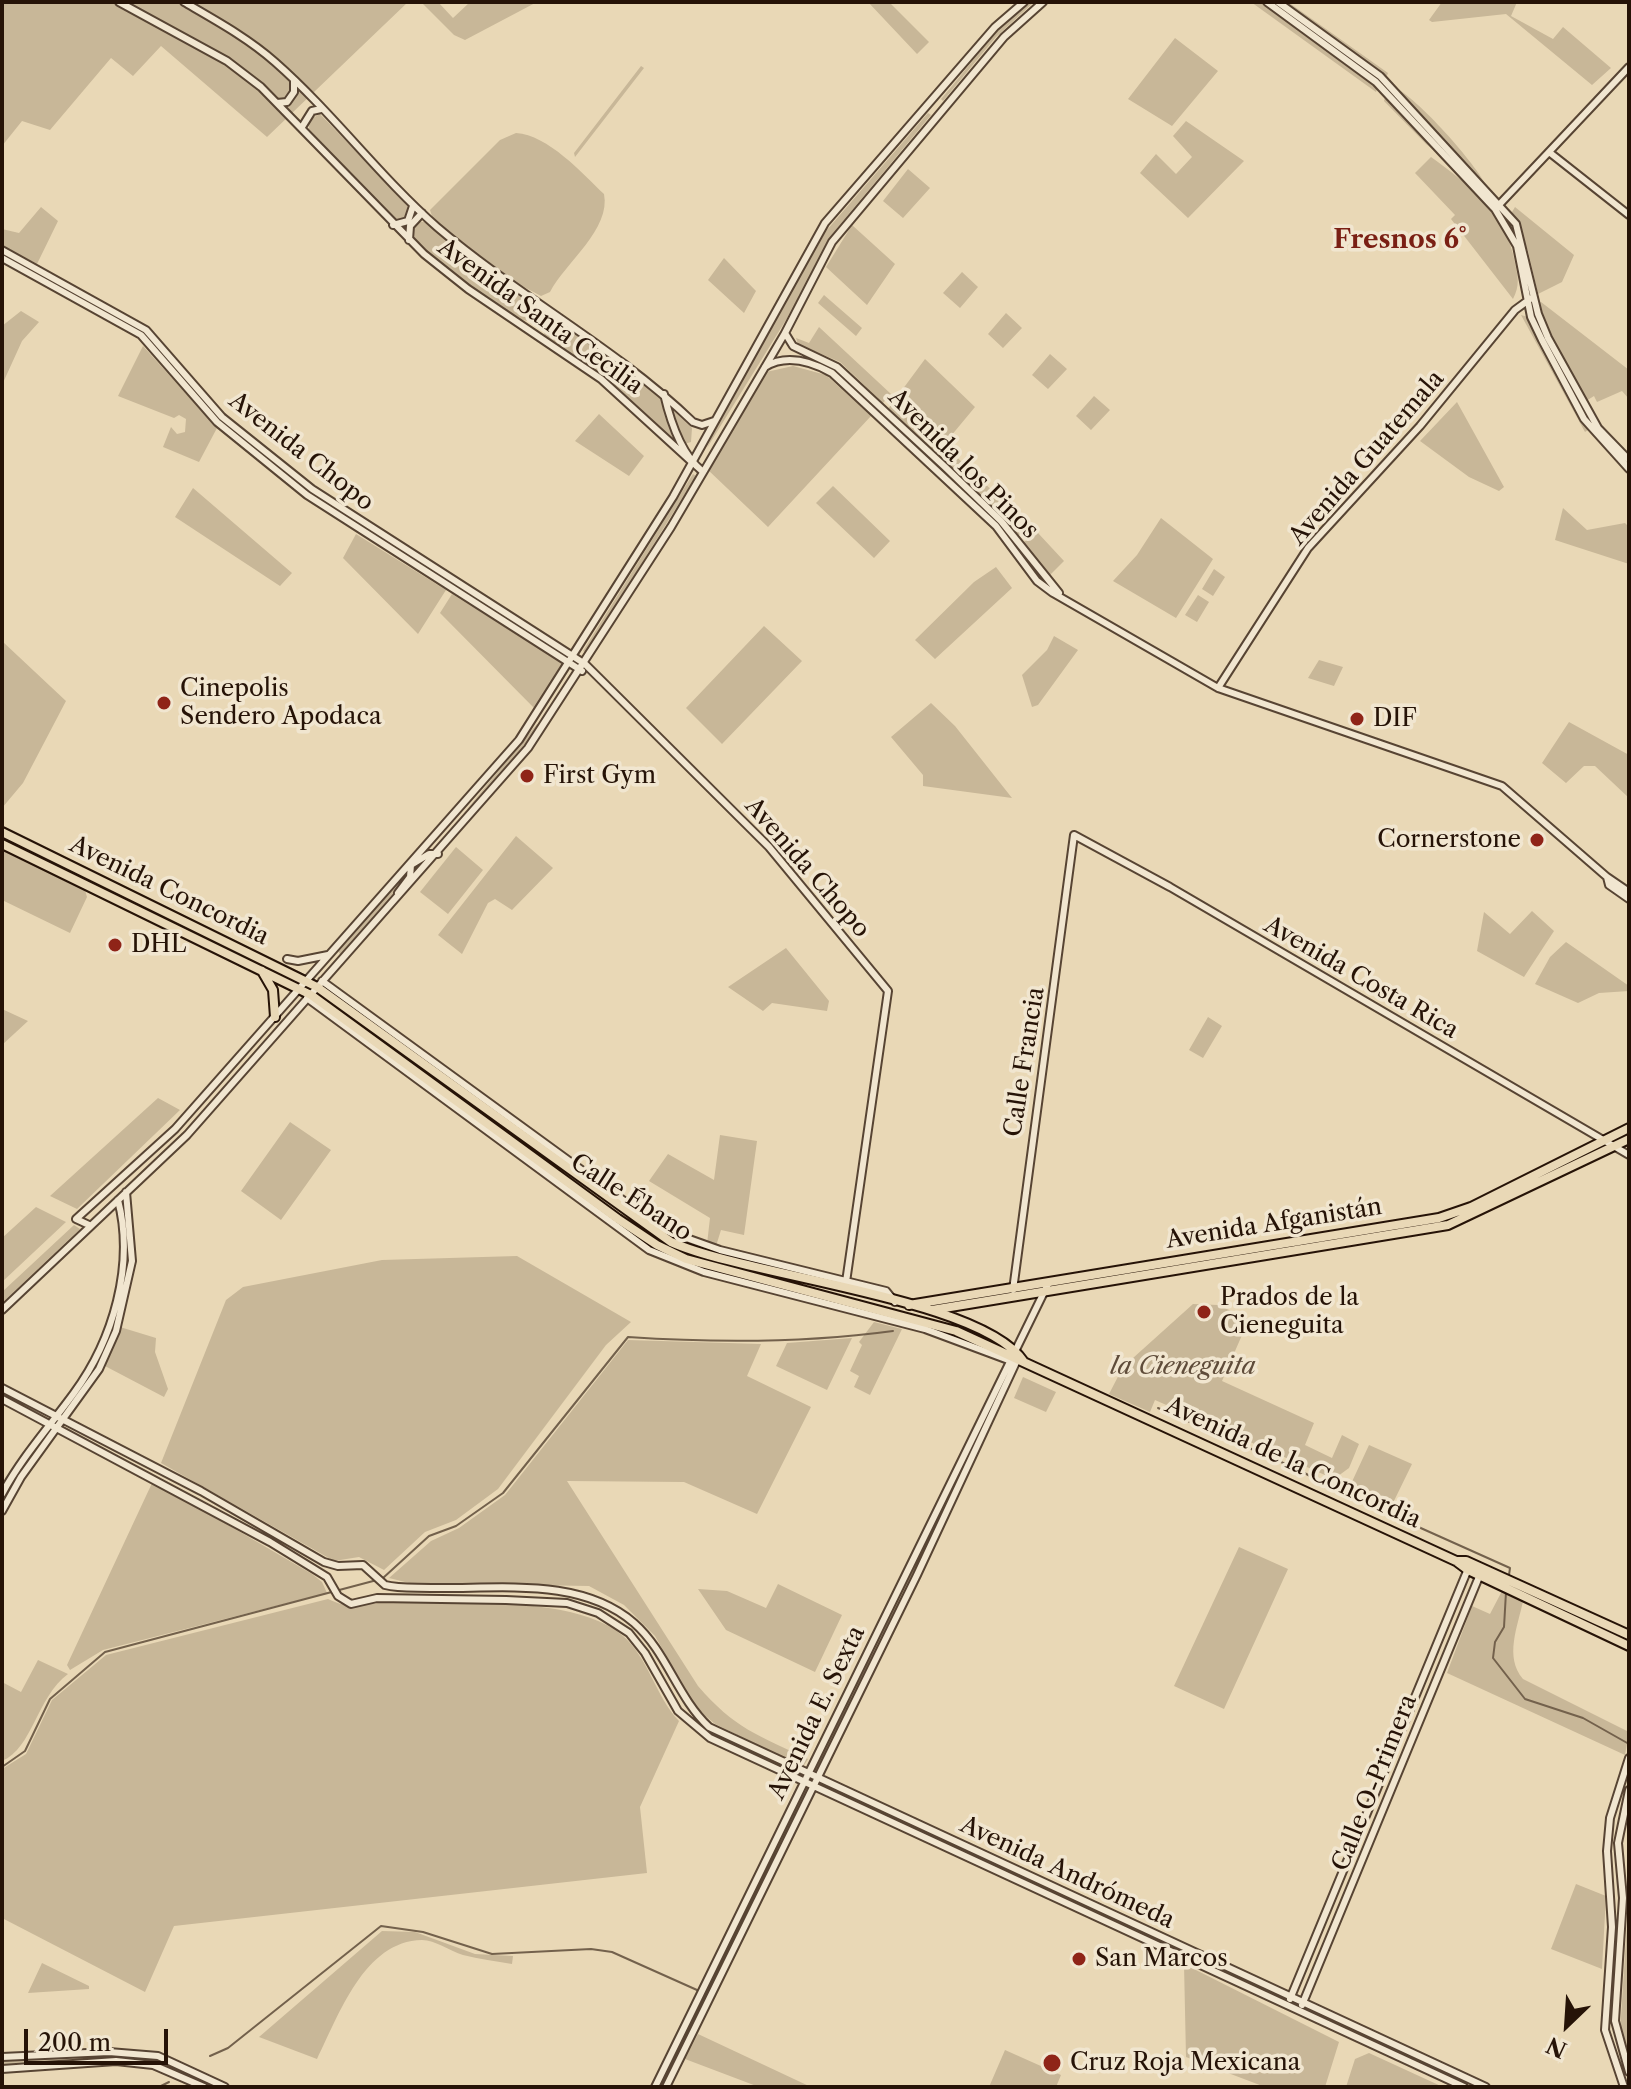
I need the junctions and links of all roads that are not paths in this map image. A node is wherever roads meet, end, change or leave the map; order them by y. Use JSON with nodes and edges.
{"nodes":[{"id":1,"x":119,"y":2,"type":"edge"},
{"id":2,"x":184,"y":2,"type":"edge"},
{"id":3,"x":1024,"y":2,"type":"edge"},
{"id":4,"x":1043,"y":2,"type":"edge"},
{"id":5,"x":1267,"y":2,"type":"edge"},
{"id":6,"x":1278,"y":2,"type":"edge"},
{"id":7,"x":1629,"y":67,"type":"edge"},
{"id":8,"x":293,"y":80,"type":"junction"},
{"id":9,"x":277,"y":103,"type":"junction"},
{"id":10,"x":321,"y":109,"type":"junction"},
{"id":11,"x":938,"y":114,"type":"junction"},
{"id":12,"x":302,"y":127,"type":"junction"},
{"id":13,"x":905,"y":131,"type":"junction"},
{"id":14,"x":1549,"y":152,"type":"junction"},
{"id":15,"x":413,"y":206,"type":"junction"},
{"id":16,"x":1498,"y":207,"type":"junction"},
{"id":17,"x":422,"y":213,"type":"junction"},
{"id":18,"x":1629,"y":215,"type":"edge"},
{"id":19,"x":393,"y":225,"type":"junction"},
{"id":20,"x":409,"y":240,"type":"junction"},
{"id":21,"x":2,"y":250,"type":"edge"},
{"id":22,"x":2,"y":258,"type":"edge"},
{"id":23,"x":1531,"y":299,"type":"junction"},
{"id":24,"x":785,"y":333,"type":"junction"},
{"id":25,"x":820,"y":356,"type":"junction"},
{"id":26,"x":817,"y":365,"type":"junction"},
{"id":27,"x":762,"y":369,"type":"junction"},
{"id":28,"x":664,"y":394,"type":"junction"},
{"id":29,"x":669,"y":417,"type":"junction"},
{"id":30,"x":714,"y":421,"type":"junction"},
{"id":31,"x":655,"y":427,"type":"junction"},
{"id":32,"x":1629,"y":460,"type":"edge"},
{"id":33,"x":693,"y":463,"type":"junction"},
{"id":34,"x":1629,"y":469,"type":"edge"},
{"id":35,"x":702,"y":471,"type":"junction"},
{"id":36,"x":1061,"y":595,"type":"junction"},
{"id":37,"x":574,"y":657,"type":"junction"},
{"id":38,"x":570,"y":664,"type":"junction"},
{"id":39,"x":583,"y":667,"type":"junction"},
{"id":40,"x":1218,"y":688,"type":"junction"},
{"id":41,"x":2,"y":832,"type":"edge"},
{"id":42,"x":1074,"y":835,"type":"joint"},
{"id":43,"x":2,"y":844,"type":"edge"},
{"id":44,"x":438,"y":854,"type":"junction"},
{"id":45,"x":411,"y":865,"type":"junction"},
{"id":46,"x":1607,"y":877,"type":"junction"},
{"id":47,"x":1629,"y":892,"type":"edge"},
{"id":48,"x":1629,"y":899,"type":"edge"},
{"id":49,"x":396,"y":900,"type":"junction"},
{"id":50,"x":331,"y":954,"type":"junction"},
{"id":51,"x":287,"y":959,"type":"dead end"},
{"id":52,"x":262,"y":970,"type":"junction"},
{"id":53,"x":305,"y":984,"type":"junction"},
{"id":54,"x":320,"y":984,"type":"junction"},
{"id":55,"x":309,"y":997,"type":"junction"},
{"id":56,"x":275,"y":1017,"type":"junction"},
{"id":57,"x":214,"y":1084,"type":"junction"},
{"id":58,"x":225,"y":1092,"type":"junction"},
{"id":59,"x":1629,"y":1128,"type":"edge"},
{"id":60,"x":175,"y":1129,"type":"junction"},
{"id":61,"x":185,"y":1137,"type":"junction"},
{"id":62,"x":1629,"y":1139,"type":"edge"},
{"id":63,"x":1604,"y":1141,"type":"junction"},
{"id":64,"x":1613,"y":1147,"type":"junction"},
{"id":65,"x":1629,"y":1155,"type":"edge"},
{"id":66,"x":126,"y":1192,"type":"junction"},
{"id":67,"x":118,"y":1200,"type":"junction"},
{"id":68,"x":91,"y":1223,"type":"junction"},
{"id":69,"x":790,"y":1272,"type":"junction"},
{"id":70,"x":846,"y":1282,"type":"junction"},
{"id":71,"x":1048,"y":1286,"type":"junction"},
{"id":72,"x":1013,"y":1291,"type":"junction"},
{"id":73,"x":827,"y":1300,"type":"junction"},
{"id":74,"x":895,"y":1302,"type":"junction"},
{"id":75,"x":859,"y":1303,"type":"junction"},
{"id":76,"x":908,"y":1305,"type":"junction"},
{"id":77,"x":2,"y":1310,"type":"edge"},
{"id":78,"x":928,"y":1310,"type":"junction"},
{"id":79,"x":867,"y":1315,"type":"junction"},
{"id":80,"x":908,"y":1316,"type":"junction"},
{"id":81,"x":1017,"y":1356,"type":"junction"},
{"id":82,"x":2,"y":1388,"type":"edge"},
{"id":83,"x":2,"y":1399,"type":"edge"},
{"id":84,"x":60,"y":1418,"type":"junction"},
{"id":85,"x":54,"y":1426,"type":"junction"},
{"id":86,"x":2,"y":1494,"type":"edge"},
{"id":87,"x":2,"y":1511,"type":"edge"},
{"id":88,"x":338,"y":1566,"type":"junction"},
{"id":89,"x":1469,"y":1566,"type":"junction"},
{"id":90,"x":1481,"y":1572,"type":"junction"},
{"id":91,"x":380,"y":1583,"type":"junction"},
{"id":92,"x":332,"y":1584,"type":"junction"},
{"id":93,"x":372,"y":1599,"type":"junction"},
{"id":94,"x":1629,"y":1635,"type":"edge"},
{"id":95,"x":1629,"y":1646,"type":"edge"},
{"id":96,"x":1629,"y":1758,"type":"edge"},
{"id":97,"x":808,"y":1773,"type":"junction"},
{"id":98,"x":817,"y":1777,"type":"junction"},
{"id":99,"x":803,"y":1782,"type":"junction"},
{"id":100,"x":813,"y":1786,"type":"junction"},
{"id":101,"x":1629,"y":1790,"type":"edge"},
{"id":102,"x":1291,"y":1997,"type":"junction"},
{"id":103,"x":1303,"y":2002,"type":"junction"},
{"id":104,"x":1287,"y":2006,"type":"junction"},
{"id":105,"x":1299,"y":2011,"type":"junction"},
{"id":106,"x":2,"y":2057,"type":"edge"},
{"id":107,"x":2,"y":2069,"type":"edge"},
{"id":108,"x":1629,"y":2072,"type":"edge"},
{"id":109,"x":204,"y":2087,"type":"edge"},
{"id":110,"x":225,"y":2087,"type":"edge"},
{"id":111,"x":655,"y":2087,"type":"edge"},
{"id":112,"x":666,"y":2087,"type":"edge"},
{"id":113,"x":1464,"y":2087,"type":"edge"},
{"id":114,"x":1486,"y":2087,"type":"edge"},
{"id":115,"x":1624,"y":2087,"type":"edge"}],
"edges":[{"from":1,"to":9,"type":"street","name":"Avenida Santa Cecilia"},
{"from":2,"to":8,"type":"street","name":"Avenida Santa Cecilia"},
{"from":3,"to":13,"type":"street"},
{"from":4,"to":11,"type":"street"},
{"from":5,"to":16,"type":"street"},
{"from":6,"to":16,"type":"street"},
{"from":7,"to":14,"type":"street"},
{"from":8,"to":9,"type":"street"},
{"from":8,"to":10,"type":"street","name":"Avenida Santa Cecilia"},
{"from":9,"to":12,"type":"street","name":"Avenida Santa Cecilia"},
{"from":10,"to":12,"type":"street"},
{"from":10,"to":15,"type":"street","name":"Avenida Santa Cecilia"},
{"from":11,"to":13,"type":"street"},
{"from":11,"to":24,"type":"street"},
{"from":12,"to":19,"type":"street","name":"Avenida Santa Cecilia"},
{"from":13,"to":30,"type":"street"},
{"from":14,"to":16,"type":"street"},
{"from":14,"to":18,"type":"street"},
{"from":15,"to":17,"type":"street","name":"Avenida Santa Cecilia"},
{"from":15,"to":19,"type":"street"},
{"from":16,"to":23,"type":"street"},
{"from":17,"to":20,"type":"street"},
{"from":17,"to":28,"type":"street","name":"Avenida Santa Cecilia"},
{"from":19,"to":20,"type":"street","name":"Avenida Santa Cecilia"},
{"from":20,"to":31,"type":"street","name":"Avenida Santa Cecilia"},
{"from":21,"to":37,"type":"street","name":"Avenida Chopo"},
{"from":22,"to":38,"type":"street","name":"Avenida Chopo"},
{"from":23,"to":32,"type":"street"},
{"from":23,"to":34,"type":"street"},
{"from":23,"to":40,"type":"street","name":"Avenida Guatemala"},
{"from":24,"to":25,"type":"street","name":"Avenida los Pinos"},
{"from":24,"to":27,"type":"street"},
{"from":25,"to":26,"type":"street"},
{"from":25,"to":36,"type":"street","name":"Avenida los Pinos"},
{"from":26,"to":27,"type":"street"},
{"from":26,"to":36,"type":"street","name":"Avenida los Pinos"},
{"from":27,"to":35,"type":"street"},
{"from":28,"to":29,"type":"street"},
{"from":28,"to":30,"type":"street","name":"Avenida Santa Cecilia"},
{"from":29,"to":31,"type":"street"},
{"from":29,"to":33,"type":"street"},
{"from":30,"to":33,"type":"street"},
{"from":31,"to":33,"type":"street","name":"Avenida Santa Cecilia"},
{"from":33,"to":35,"type":"street","name":"Avenida Santa Cecilia"},
{"from":33,"to":37,"type":"street"},
{"from":35,"to":39,"type":"street"},
{"from":36,"to":40,"type":"street"},
{"from":37,"to":38,"type":"street"},
{"from":37,"to":39,"type":"street","name":"Avenida Chopo"},
{"from":38,"to":39,"type":"street","name":"Avenida Chopo"},
{"from":38,"to":45,"type":"street"},
{"from":39,"to":44,"type":"street"},
{"from":39,"to":70,"type":"street","name":"Avenida Chopo"},
{"from":40,"to":46,"type":"street"},
{"from":41,"to":53,"type":"main road","name":"Avenida Concordia"},
{"from":42,"to":63,"type":"street","name":"Avenida Costa Rica"},
{"from":42,"to":72,"type":"street","name":"Calle Francia"},
{"from":43,"to":52,"type":"main road","name":"Avenida Concordia"},
{"from":44,"to":45,"type":"street"},
{"from":44,"to":49,"type":"street"},
{"from":45,"to":49,"type":"street"},
{"from":45,"to":50,"type":"street"},
{"from":46,"to":47,"type":"street"},
{"from":46,"to":48,"type":"street"},
{"from":49,"to":54,"type":"street"},
{"from":50,"to":51,"type":"street"},
{"from":50,"to":53,"type":"street"},
{"from":52,"to":53,"type":"main road","name":"Avenida Concordia"},
{"from":52,"to":56,"type":"main road"},
{"from":53,"to":54,"type":"main road","name":"Avenida Concordia"},
{"from":53,"to":55,"type":"main road","name":"Avenida Concordia"},
{"from":53,"to":56,"type":"street"},
{"from":54,"to":55,"type":"street"},
{"from":54,"to":69,"type":"main road","name":"Calle Ébano"},
{"from":55,"to":58,"type":"street"},
{"from":55,"to":73,"type":"main road","name":"Calle Ébano"},
{"from":56,"to":57,"type":"street"},
{"from":57,"to":58,"type":"street"},
{"from":57,"to":60,"type":"street"},
{"from":58,"to":61,"type":"street"},
{"from":59,"to":63,"type":"main road","name":"Avenida Afganistán"},
{"from":60,"to":61,"type":"street"},
{"from":60,"to":68,"type":"street"},
{"from":61,"to":66,"type":"street"},
{"from":62,"to":64,"type":"main road","name":"Avenida Afganistán"},
{"from":63,"to":64,"type":"street","name":"Avenida Costa Rica"},
{"from":63,"to":71,"type":"main road","name":"Avenida Afganistán"},
{"from":64,"to":65,"type":"street","name":"Avenida Costa Rica"},
{"from":64,"to":71,"type":"main road","name":"Avenida Afganistán"},
{"from":66,"to":67,"type":"street"},
{"from":66,"to":84,"type":"street"},
{"from":67,"to":68,"type":"street"},
{"from":67,"to":84,"type":"street"},
{"from":68,"to":77,"type":"street"},
{"from":69,"to":70,"type":"street"},
{"from":69,"to":74,"type":"main road","name":"Calle Ébano"},
{"from":70,"to":74,"type":"street"},
{"from":71,"to":72,"type":"main road","name":"Avenida Afganistán"},
{"from":71,"to":81,"type":"street"},
{"from":72,"to":76,"type":"main road","name":"Avenida Afganistán"},
{"from":72,"to":78,"type":"main road","name":"Avenida Afganistán"},
{"from":73,"to":75,"type":"main road","name":"Calle Ébano"},
{"from":73,"to":79,"type":"street"},
{"from":74,"to":76,"type":"main road","name":"Calle Ébano"},
{"from":75,"to":79,"type":"main road"},
{"from":75,"to":80,"type":"main road","name":"Calle Ébano"},
{"from":76,"to":78,"type":"main road","name":"Calle Ébano"},
{"from":78,"to":80,"type":"main road","name":"Avenida Afganistán"},
{"from":78,"to":81,"type":"main road","name":"Calle Ébano"},
{"from":79,"to":81,"type":"street"},
{"from":80,"to":81,"type":"main road","name":"Calle Ébano"},
{"from":81,"to":89,"type":"main road","name":"Avenida de la Concordia"},
{"from":81,"to":97,"type":"street","name":"Avenida E. Sexta"},
{"from":81,"to":98,"type":"street","name":"Avenida E. Sexta"},
{"from":82,"to":84,"type":"street"},
{"from":83,"to":85,"type":"street"},
{"from":84,"to":85,"type":"street"},
{"from":84,"to":88,"type":"street"},
{"from":85,"to":86,"type":"street"},
{"from":85,"to":87,"type":"street"},
{"from":85,"to":92,"type":"street"},
{"from":88,"to":91,"type":"street"},
{"from":88,"to":92,"type":"street"},
{"from":89,"to":90,"type":"main road","name":"Avenida de la Concordia"},
{"from":89,"to":102,"type":"street","name":"Calle O-Primera"},
{"from":90,"to":94,"type":"main road","name":"Avenida de la Concordia"},
{"from":90,"to":95,"type":"main road","name":"Avenida de la Concordia"},
{"from":90,"to":103,"type":"street","name":"Calle O-Primera"},
{"from":91,"to":93,"type":"street"},
{"from":91,"to":97,"type":"street","name":"Avenida Andrómeda"},
{"from":92,"to":93,"type":"street"},
{"from":93,"to":99,"type":"street","name":"Avenida Andrómeda"},
{"from":96,"to":115,"type":"street"},
{"from":97,"to":98,"type":"street","name":"Avenida Andrómeda"},
{"from":97,"to":99,"type":"street","name":"Avenida E. Sexta"},
{"from":98,"to":100,"type":"street","name":"Avenida E. Sexta"},
{"from":98,"to":102,"type":"street","name":"Avenida Andrómeda"},
{"from":99,"to":100,"type":"street","name":"Avenida Andrómeda"},
{"from":99,"to":111,"type":"street","name":"Avenida E. Sexta"},
{"from":100,"to":104,"type":"street","name":"Avenida Andrómeda"},
{"from":100,"to":112,"type":"street","name":"Avenida E. Sexta"},
{"from":101,"to":108,"type":"street"},
{"from":102,"to":103,"type":"street","name":"Avenida Andrómeda"},
{"from":102,"to":104,"type":"street","name":"Calle O-Primera"},
{"from":103,"to":105,"type":"street","name":"Calle O-Primera"},
{"from":103,"to":114,"type":"street","name":"Avenida Andrómeda"},
{"from":104,"to":105,"type":"street","name":"Avenida Andrómeda"},
{"from":105,"to":113,"type":"street","name":"Avenida Andrómeda"},
{"from":106,"to":110,"type":"street"},
{"from":107,"to":109,"type":"street"}]}
